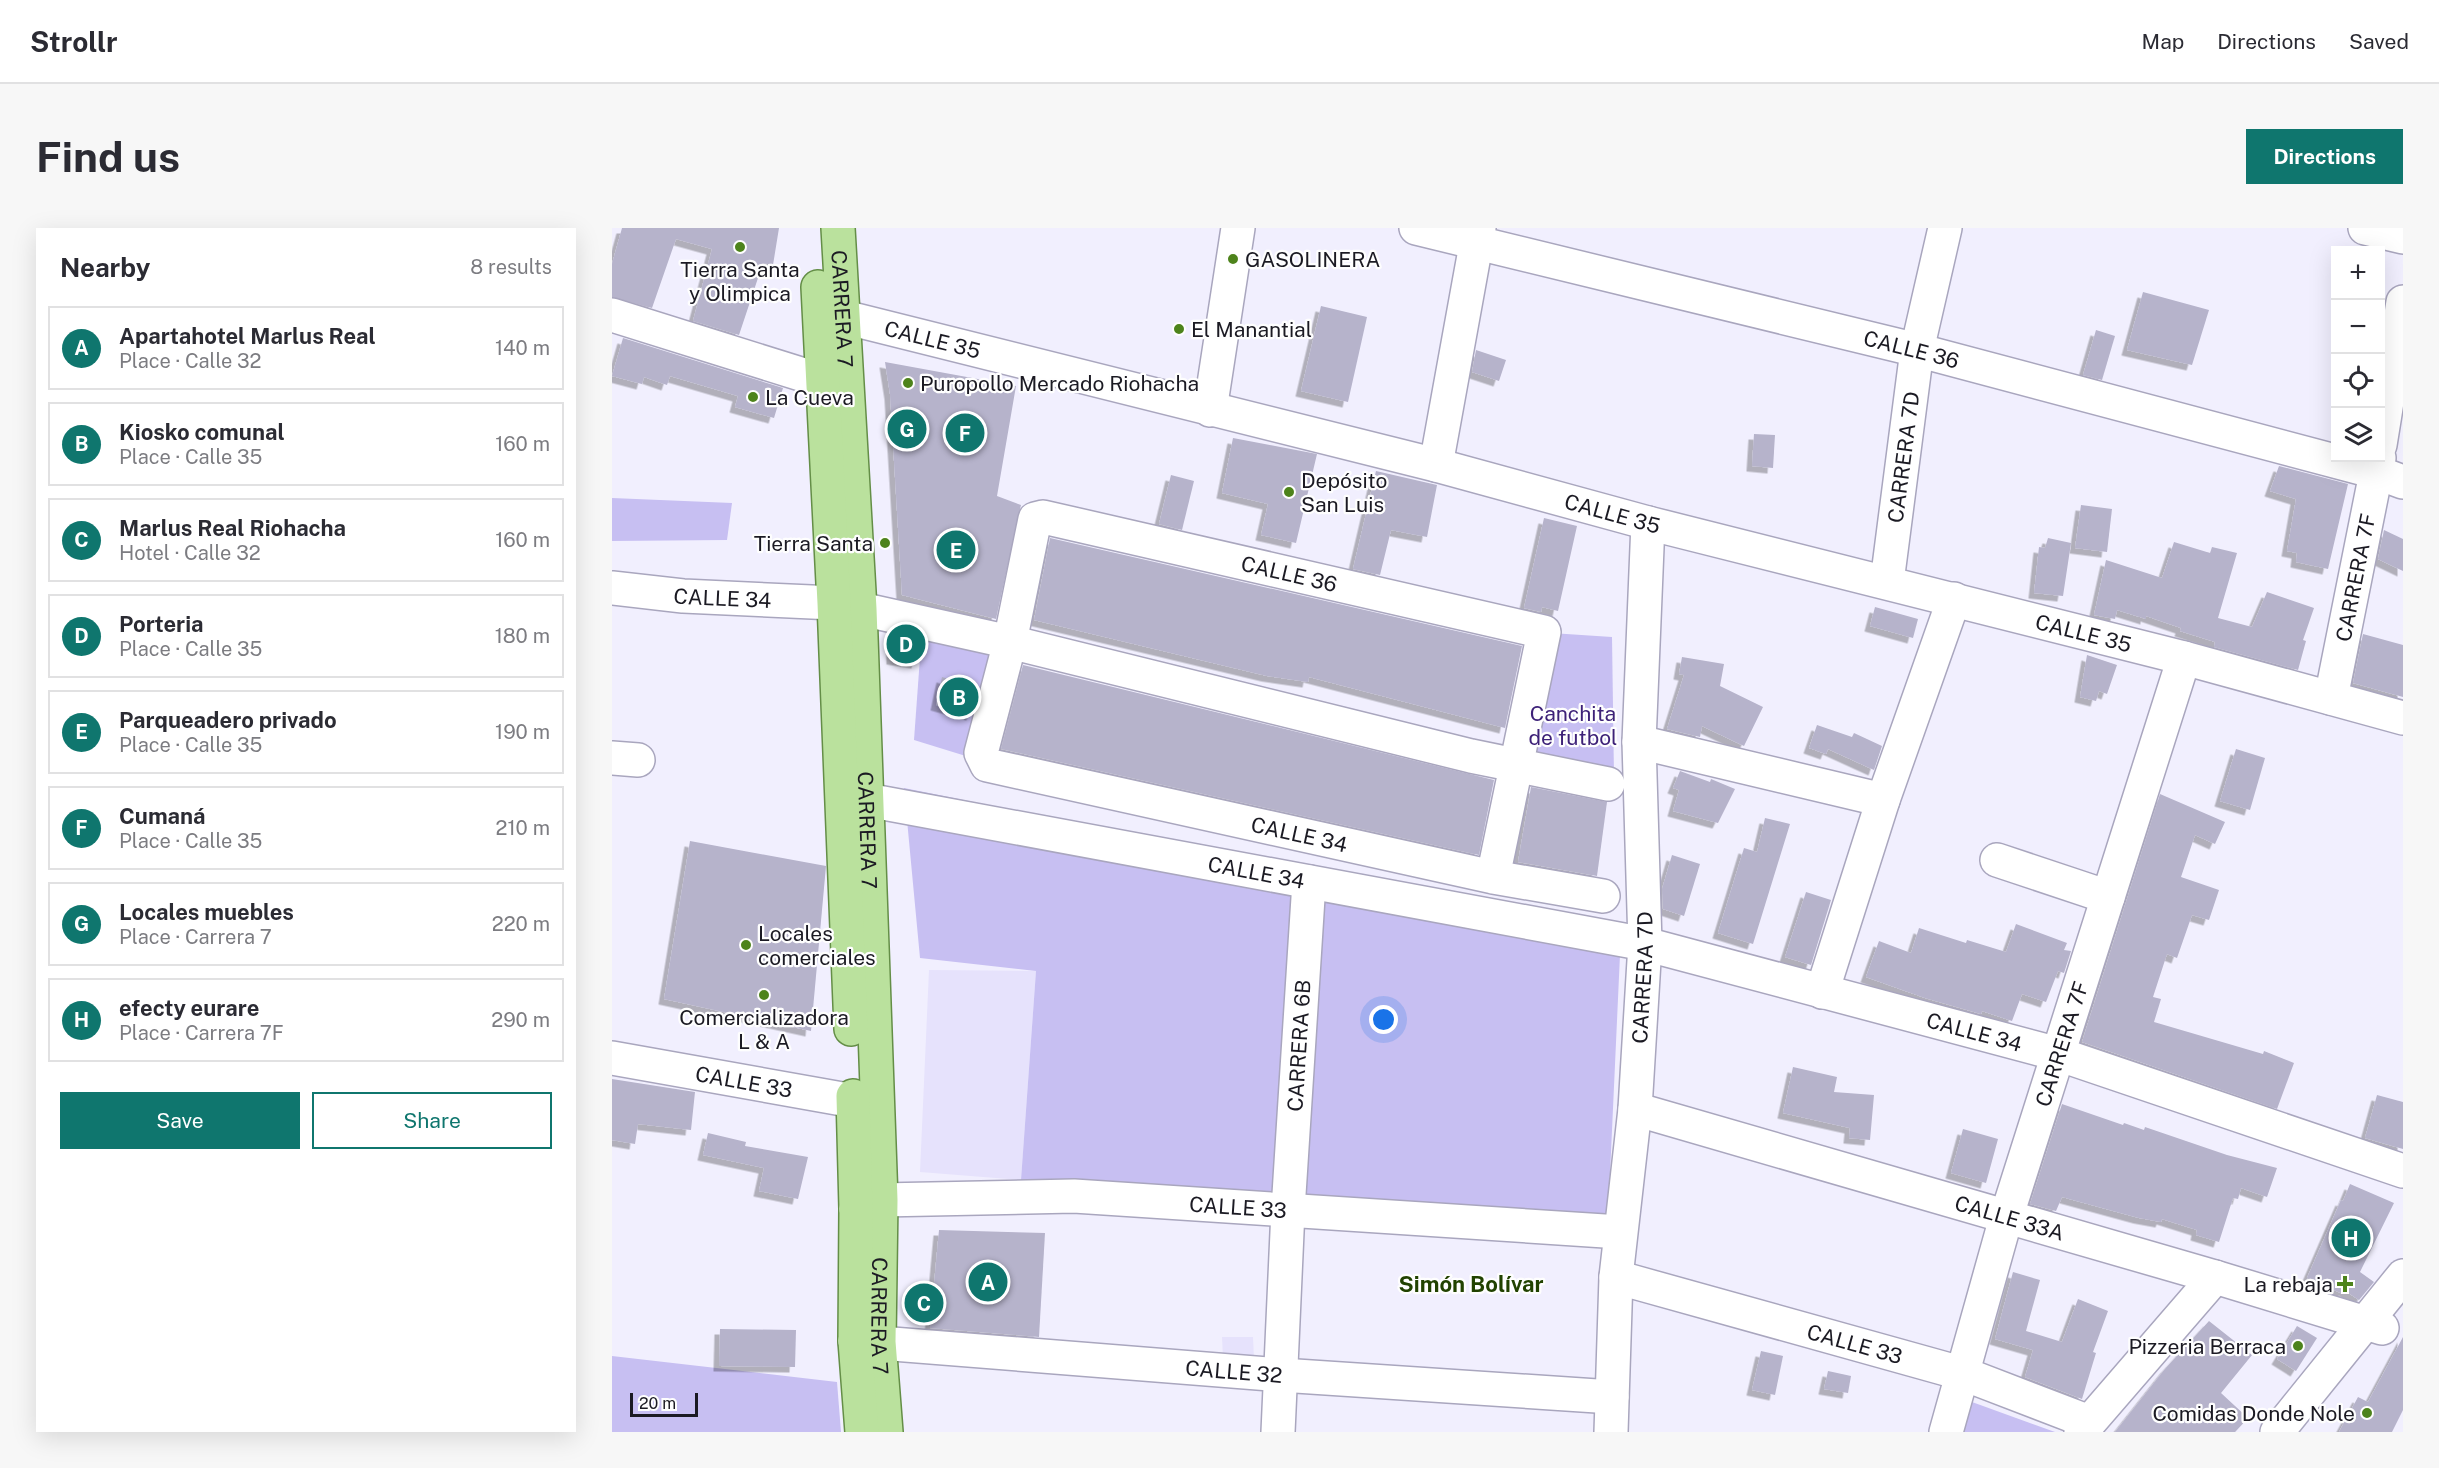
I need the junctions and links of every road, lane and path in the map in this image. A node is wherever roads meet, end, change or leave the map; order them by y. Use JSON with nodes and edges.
{"nodes":[{"id":1,"x":815,"y":228,"type":"edge"},
{"id":2,"x":838,"y":228,"type":"edge"},
{"id":3,"x":1238,"y":228,"type":"edge"},
{"id":4,"x":1416,"y":228,"type":"edge"},
{"id":5,"x":1945,"y":228,"type":"edge"},
{"id":6,"x":2365,"y":228,"type":"edge"},
{"id":7,"x":1478,"y":235,"type":"edge"},
{"id":8,"x":2403,"y":237,"type":"edge"},
{"id":9,"x":2403,"y":302,"type":"edge"},
{"id":10,"x":831,"y":314,"type":"junction"},
{"id":11,"x":612,"y":315,"type":"edge"},
{"id":12,"x":1917,"y":350,"type":"junction"},
{"id":13,"x":823,"y":381,"type":"junction"},
{"id":14,"x":1210,"y":410,"type":"junction"},
{"id":15,"x":2385,"y":464,"type":"edge"},
{"id":16,"x":1436,"y":465,"type":"junction"},
{"id":17,"x":1648,"y":523,"type":"junction"},
{"id":18,"x":1887,"y":582,"type":"junction"},
{"id":19,"x":612,"y":588,"type":"edge"},
{"id":20,"x":1954,"y":599,"type":"junction"},
{"id":21,"x":847,"y":606,"type":"junction"},
{"id":22,"x":1010,"y":642,"type":"junction"},
{"id":23,"x":2184,"y":658,"type":"junction"},
{"id":24,"x":2331,"y":698,"type":"junction"},
{"id":25,"x":2403,"y":718,"type":"edge"},
{"id":26,"x":1639,"y":742,"type":"junction"},
{"id":27,"x":1516,"y":765,"type":"junction"},
{"id":28,"x":1608,"y":784,"type":"dead end"},
{"id":29,"x":867,"y":800,"type":"junction"},
{"id":30,"x":1883,"y":800,"type":"junction"},
{"id":31,"x":1996,"y":860,"type":"dead end"},
{"id":32,"x":1493,"y":877,"type":"junction"},
{"id":33,"x":1309,"y":882,"type":"junction"},
{"id":34,"x":1603,"y":896,"type":"dead end"},
{"id":35,"x":2108,"y":897,"type":"junction"},
{"id":36,"x":1645,"y":944,"type":"junction"},
{"id":37,"x":1822,"y":992,"type":"junction"},
{"id":38,"x":2058,"y":1054,"type":"junction"},
{"id":39,"x":612,"y":1058,"type":"edge"},
{"id":40,"x":865,"y":1103,"type":"junction"},
{"id":41,"x":1635,"y":1109,"type":"junction"},
{"id":42,"x":2403,"y":1171,"type":"edge"},
{"id":43,"x":869,"y":1205,"type":"junction"},
{"id":44,"x":1288,"y":1210,"type":"junction"},
{"id":45,"x":2006,"y":1218,"type":"junction"},
{"id":46,"x":1620,"y":1232,"type":"junction"},
{"id":47,"x":2403,"y":1276,"type":"edge"},
{"id":48,"x":1616,"y":1277,"type":"junction"},
{"id":49,"x":2215,"y":1277,"type":"junction"},
{"id":50,"x":2403,"y":1302,"type":"edge"},
{"id":51,"x":2373,"y":1326,"type":"junction"},
{"id":52,"x":867,"y":1341,"type":"junction"},
{"id":53,"x":1964,"y":1374,"type":"junction"},
{"id":54,"x":1281,"y":1375,"type":"junction"},
{"id":55,"x":1612,"y":1396,"type":"junction"},
{"id":56,"x":2085,"y":1427,"type":"edge"},
{"id":57,"x":862,"y":1432,"type":"edge"},
{"id":58,"x":886,"y":1432,"type":"edge"},
{"id":59,"x":1278,"y":1432,"type":"edge"},
{"id":60,"x":1611,"y":1432,"type":"edge"},
{"id":61,"x":1946,"y":1432,"type":"edge"},
{"id":62,"x":2277,"y":1432,"type":"edge"},
{"id":63,"x":2303,"y":1432,"type":"edge"}],
"edges":[{"from":1,"to":10,"type":"main road","name":"CARRERA 7"},
{"from":2,"to":10,"type":"main road","name":"CARRERA 7"},
{"from":3,"to":14,"type":"street"},
{"from":4,"to":7,"type":"street","name":"CALLE 36"},
{"from":5,"to":12,"type":"street","name":"CARRERA 7D"},
{"from":6,"to":8,"type":"street"},
{"from":7,"to":12,"type":"street","name":"CALLE 36"},
{"from":7,"to":16,"type":"street"},
{"from":9,"to":15,"type":"street","name":"CARRERA 7F"},
{"from":10,"to":13,"type":"main road","name":"CARRERA 7"},
{"from":10,"to":14,"type":"street","name":"CALLE 35"},
{"from":10,"to":21,"type":"main road","name":"CARRERA 7"},
{"from":11,"to":13,"type":"street"},
{"from":12,"to":15,"type":"street","name":"CALLE 36"},
{"from":12,"to":18,"type":"street","name":"CARRERA 7D"},
{"from":13,"to":21,"type":"main road","name":"CARRERA 7"},
{"from":14,"to":16,"type":"street","name":"CALLE 35"},
{"from":15,"to":24,"type":"street","name":"CARRERA 7F"},
{"from":16,"to":17,"type":"street","name":"CALLE 35"},
{"from":17,"to":18,"type":"street","name":"CALLE 35"},
{"from":17,"to":26,"type":"street","name":"CARRERA 7D"},
{"from":18,"to":20,"type":"street","name":"CALLE 35"},
{"from":19,"to":21,"type":"street","name":"CALLE 34"},
{"from":20,"to":23,"type":"street","name":"CALLE 35"},
{"from":20,"to":30,"type":"street"},
{"from":21,"to":22,"type":"street"},
{"from":21,"to":29,"type":"main road","name":"CARRERA 7"},
{"from":21,"to":40,"type":"main road","name":"CARRERA 7"},
{"from":22,"to":27,"type":"street"},
{"from":22,"to":27,"type":"street","name":"CALLE 36"},
{"from":22,"to":32,"type":"street","name":"CALLE 34"},
{"from":23,"to":24,"type":"street","name":"CALLE 35"},
{"from":23,"to":35,"type":"street","name":"CARRERA 7F"},
{"from":24,"to":25,"type":"street","name":"CALLE 35"},
{"from":26,"to":30,"type":"street"},
{"from":26,"to":36,"type":"street","name":"CARRERA 7D"},
{"from":27,"to":28,"type":"street"},
{"from":27,"to":32,"type":"street"},
{"from":29,"to":33,"type":"street","name":"CALLE 34"},
{"from":29,"to":40,"type":"main road","name":"CARRERA 7"},
{"from":30,"to":37,"type":"street"},
{"from":31,"to":35,"type":"street"},
{"from":32,"to":34,"type":"street","name":"CALLE 34"},
{"from":33,"to":36,"type":"street","name":"CALLE 34"},
{"from":33,"to":44,"type":"street","name":"CARRERA 6B"},
{"from":35,"to":38,"type":"street","name":"CARRERA 7F"},
{"from":36,"to":37,"type":"street","name":"CALLE 34"},
{"from":36,"to":41,"type":"street","name":"CARRERA 7D"},
{"from":37,"to":38,"type":"street","name":"CALLE 34"},
{"from":38,"to":42,"type":"street","name":"CALLE 34"},
{"from":38,"to":45,"type":"street","name":"CARRERA 7F"},
{"from":39,"to":40,"type":"street","name":"CALLE 33"},
{"from":40,"to":43,"type":"main road","name":"CARRERA 7"},
{"from":41,"to":45,"type":"street","name":"CALLE 33A"},
{"from":41,"to":46,"type":"street","name":"CARRERA 7D"},
{"from":43,"to":44,"type":"street","name":"CALLE 33"},
{"from":43,"to":52,"type":"main road","name":"CARRERA 7"},
{"from":44,"to":46,"type":"street","name":"CALLE 33"},
{"from":44,"to":54,"type":"street"},
{"from":45,"to":49,"type":"street","name":"CALLE 33A"},
{"from":45,"to":53,"type":"street","name":"CARRERA 7F"},
{"from":46,"to":48,"type":"street","name":"CARRERA 7D"},
{"from":47,"to":51,"type":"street"},
{"from":48,"to":53,"type":"street","name":"CALLE 33"},
{"from":48,"to":55,"type":"street","name":"CARRERA 7D"},
{"from":49,"to":51,"type":"street","name":"CALLE 33A"},
{"from":49,"to":56,"type":"street"},
{"from":50,"to":51,"type":"street"},
{"from":51,"to":62,"type":"street"},
{"from":51,"to":63,"type":"street"},
{"from":52,"to":54,"type":"street","name":"CALLE 32"},
{"from":52,"to":57,"type":"main road","name":"CARRERA 7"},
{"from":52,"to":58,"type":"main road","name":"CARRERA 7"},
{"from":53,"to":56,"type":"street","name":"CALLE 33"},
{"from":53,"to":61,"type":"street","name":"CARRERA 7F"},
{"from":54,"to":55,"type":"street","name":"CALLE 32"},
{"from":54,"to":59,"type":"street"},
{"from":55,"to":60,"type":"street","name":"CARRERA 7D"}]}
